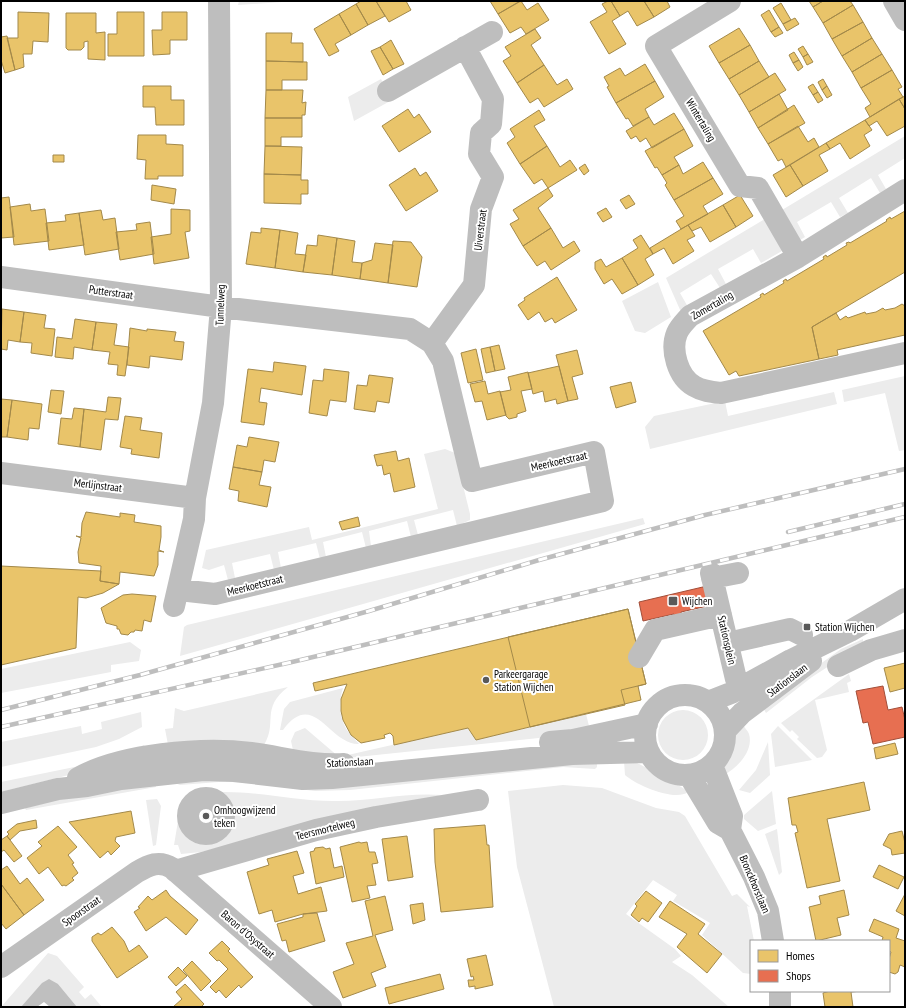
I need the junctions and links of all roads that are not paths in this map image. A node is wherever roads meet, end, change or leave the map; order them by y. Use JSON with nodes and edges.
{"nodes":[{"id":1,"x":219,"y":1,"type":"edge"},
{"id":2,"x":730,"y":1,"type":"edge"},
{"id":3,"x":894,"y":1,"type":"edge"},
{"id":4,"x":905,"y":20,"type":"edge"},
{"id":5,"x":492,"y":32,"type":"dead end"},
{"id":6,"x":465,"y":47,"type":"junction"},
{"id":7,"x":388,"y":91,"type":"dead end"},
{"id":8,"x":905,"y":190,"type":"edge"},
{"id":9,"x":798,"y":257,"type":"junction"},
{"id":10,"x":1,"y":276,"type":"edge"},
{"id":11,"x":221,"y":307,"type":"junction"},
{"id":12,"x":432,"y":343,"type":"junction"},
{"id":13,"x":905,"y":353,"type":"edge"},
{"id":14,"x":1,"y":473,"type":"edge"},
{"id":15,"x":195,"y":498,"type":"junction"},
{"id":16,"x":738,"y":573,"type":"dead end"},
{"id":17,"x":177,"y":598,"type":"joint"},
{"id":18,"x":905,"y":599,"type":"edge"},
{"id":19,"x":721,"y":615,"type":"junction"},
{"id":20,"x":850,"y":631,"type":"junction"},
{"id":21,"x":802,"y":635,"type":"dead end"},
{"id":22,"x":905,"y":640,"type":"edge"},
{"id":23,"x":728,"y":643,"type":"junction"},
{"id":24,"x":639,"y":657,"type":"dead end"},
{"id":25,"x":838,"y":666,"type":"dead end"},
{"id":26,"x":738,"y":682,"type":"dead end"},
{"id":27,"x":708,"y":702,"type":"junction"},
{"id":28,"x":647,"y":724,"type":"junction"},
{"id":29,"x":725,"y":731,"type":"junction"},
{"id":30,"x":648,"y":752,"type":"junction"},
{"id":31,"x":712,"y":765,"type":"junction"},
{"id":32,"x":689,"y":775,"type":"junction"},
{"id":33,"x":58,"y":789,"type":"junction"},
{"id":34,"x":478,"y":800,"type":"dead end"},
{"id":35,"x":1,"y":803,"type":"edge"},
{"id":36,"x":730,"y":830,"type":"junction"},
{"id":37,"x":170,"y":867,"type":"junction"},
{"id":38,"x":773,"y":940,"type":"edge"},
{"id":39,"x":1,"y":966,"type":"edge"},
{"id":40,"x":780,"y":992,"type":"edge"},
{"id":41,"x":331,"y":1007,"type":"edge"},
{"id":42,"x":780,"y":1007,"type":"edge"}],
"edges":[{"from":1,"to":11,"type":"street","name":"Tunnelweg"},
{"from":2,"to":9,"type":"street","name":"Wintertaling"},
{"from":3,"to":4,"type":"street"},
{"from":5,"to":6,"type":"street"},
{"from":6,"to":7,"type":"street"},
{"from":6,"to":12,"type":"street","name":"Uiverstraat"},
{"from":8,"to":9,"type":"street","name":"Zomertaling"},
{"from":9,"to":13,"type":"street","name":"Zomertaling"},
{"from":10,"to":11,"type":"street","name":"Putterstraat"},
{"from":11,"to":12,"type":"street","name":"Meerkoetstraat"},
{"from":11,"to":15,"type":"street","name":"Tunnelweg"},
{"from":12,"to":17,"type":"street","name":"Meerkoetstraat"},
{"from":14,"to":15,"type":"street","name":"Merlijnstraat"},
{"from":15,"to":17,"type":"street","name":"Tunnelweg"},
{"from":16,"to":19,"type":"street","name":"Stationsplein"},
{"from":18,"to":20,"type":"street","name":"Stationslaan"},
{"from":19,"to":23,"type":"street","name":"Stationsplein"},
{"from":19,"to":24,"type":"street"},
{"from":20,"to":27,"type":"street","name":"Stationslaan"},
{"from":20,"to":29,"type":"street","name":"Stationslaan"},
{"from":21,"to":23,"type":"street"},
{"from":22,"to":25,"type":"street"},
{"from":23,"to":26,"type":"street","name":"Stationsplein"},
{"from":27,"to":28,"type":"street"},
{"from":27,"to":29,"type":"street"},
{"from":28,"to":30,"type":"street"},
{"from":28,"to":33,"type":"street","name":"Stationslaan"},
{"from":29,"to":31,"type":"street"},
{"from":30,"to":32,"type":"street"},
{"from":30,"to":33,"type":"street","name":"Stationslaan"},
{"from":31,"to":32,"type":"street"},
{"from":31,"to":36,"type":"street","name":"Bronckhorstlaan"},
{"from":32,"to":36,"type":"street","name":"Bronckhorstlaan"},
{"from":33,"to":35,"type":"street","name":"Stationslaan"},
{"from":34,"to":37,"type":"street","name":"Teersmortelweg"},
{"from":36,"to":38,"type":"street","name":"Bronckhorstlaan"},
{"from":37,"to":39,"type":"street","name":"Spoorstraat"},
{"from":37,"to":41,"type":"street","name":"Baron d'Osystraat"},
{"from":40,"to":42,"type":"street"}]}
